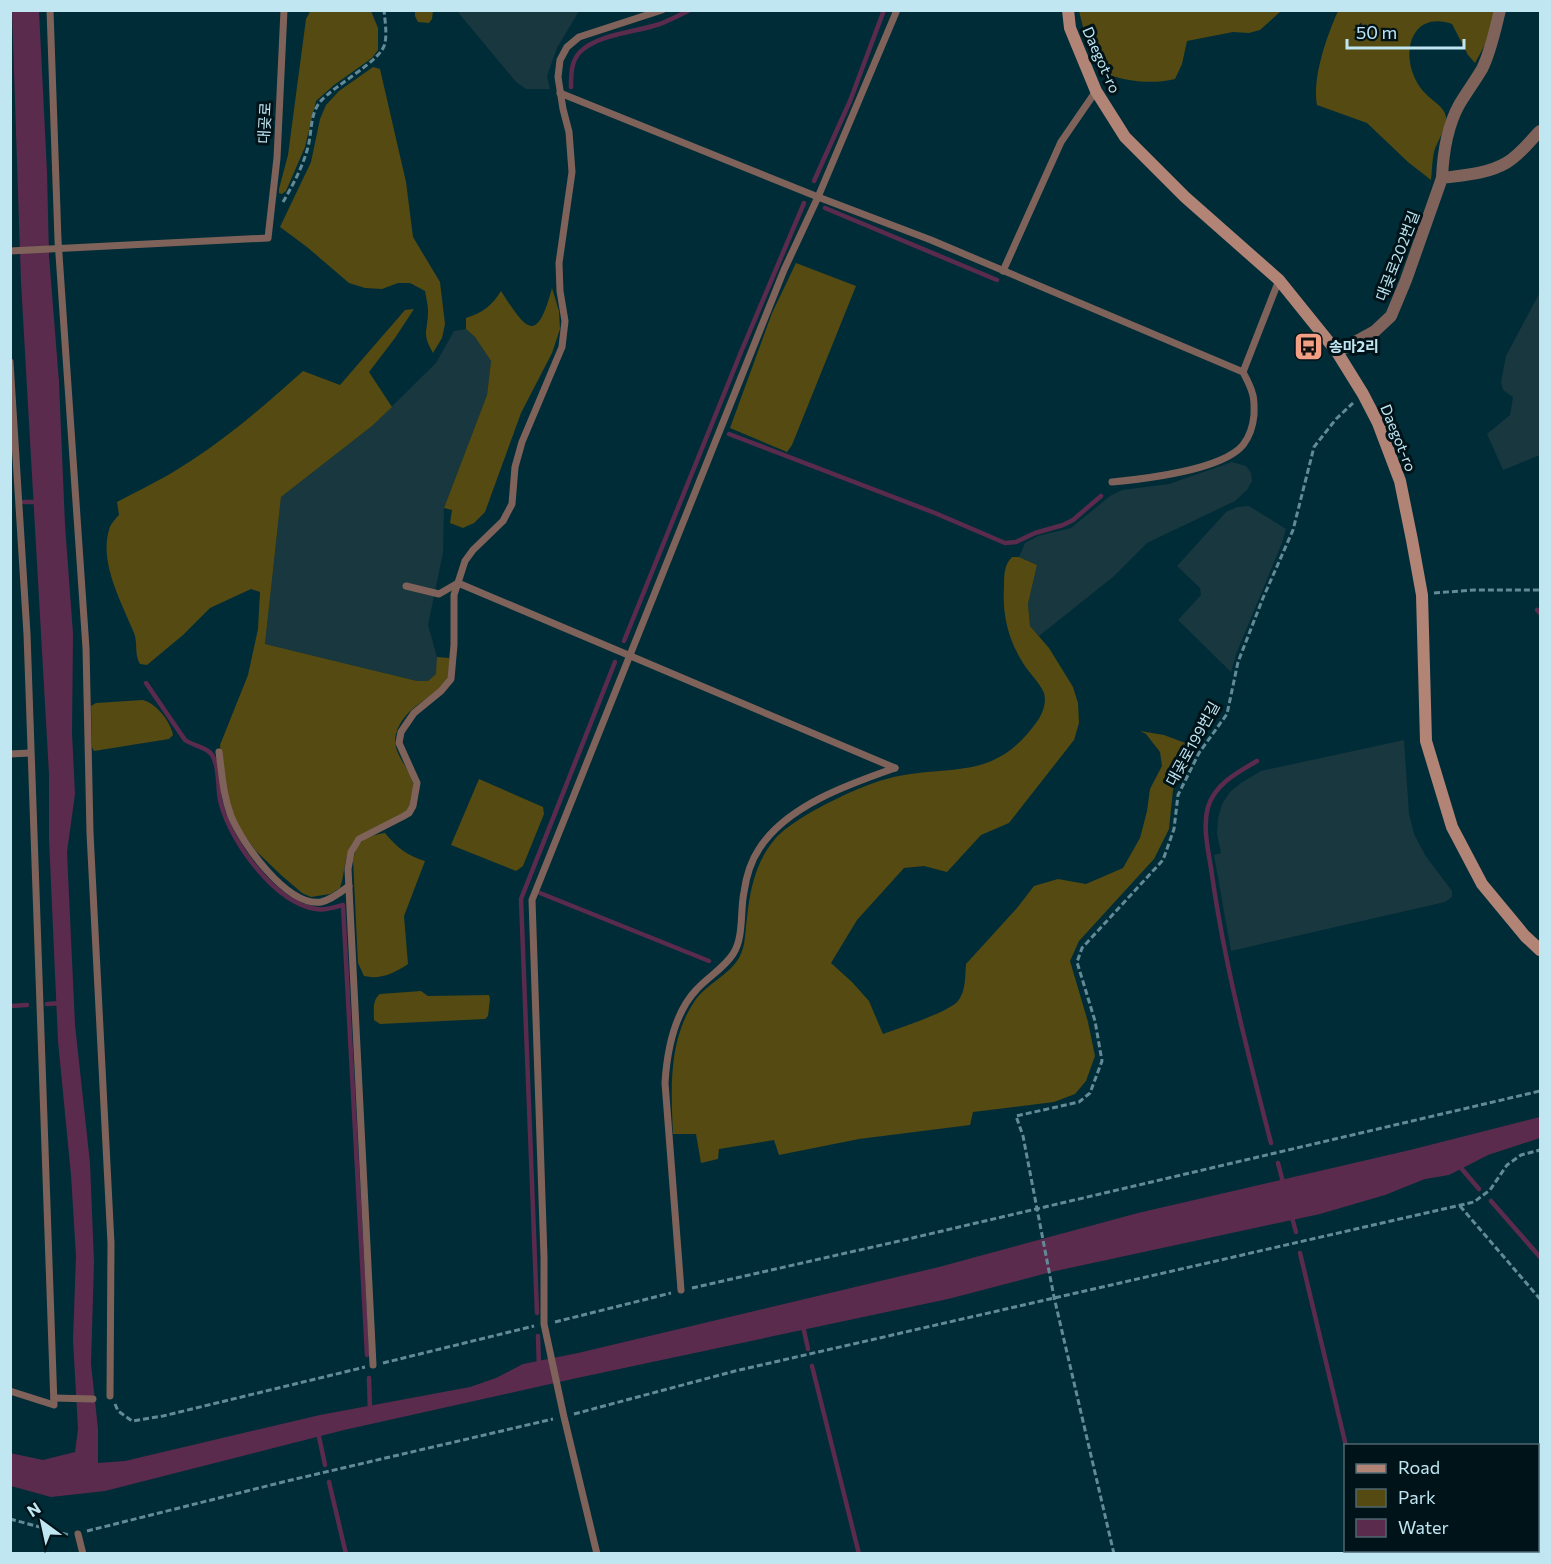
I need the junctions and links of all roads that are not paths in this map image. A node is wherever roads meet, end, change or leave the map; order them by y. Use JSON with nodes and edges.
{"nodes":[{"id":1,"x":50,"y":10,"type":"edge"},
{"id":2,"x":284,"y":10,"type":"edge"},
{"id":3,"x":662,"y":10,"type":"edge"},
{"id":4,"x":897,"y":10,"type":"edge"},
{"id":5,"x":1068,"y":10,"type":"edge"},
{"id":6,"x":1500,"y":10,"type":"edge"},
{"id":7,"x":1096,"y":91,"type":"junction"},
{"id":8,"x":560,"y":93,"type":"junction"},
{"id":9,"x":1540,"y":131,"type":"edge"},
{"id":10,"x":1442,"y":178,"type":"junction"},
{"id":11,"x":818,"y":197,"type":"junction"},
{"id":12,"x":55,"y":249,"type":"junction"},
{"id":13,"x":10,"y":251,"type":"edge"},
{"id":14,"x":1003,"y":271,"type":"junction"},
{"id":15,"x":1279,"y":280,"type":"junction"},
{"id":16,"x":1337,"y":352,"type":"junction"},
{"id":17,"x":10,"y":362,"type":"edge"},
{"id":18,"x":1243,"y":372,"type":"junction"},
{"id":19,"x":1112,"y":482,"type":"dead end"},
{"id":20,"x":458,"y":583,"type":"junction"},
{"id":21,"x":406,"y":586,"type":"dead end"},
{"id":22,"x":629,"y":656,"type":"junction"},
{"id":23,"x":219,"y":752,"type":"dead end"},
{"id":24,"x":30,"y":753,"type":"junction"},
{"id":25,"x":10,"y":754,"type":"edge"},
{"id":26,"x":349,"y":886,"type":"junction"},
{"id":27,"x":1540,"y":950,"type":"edge"},
{"id":28,"x":681,"y":1290,"type":"road end"},
{"id":29,"x":373,"y":1365,"type":"road end"},
{"id":30,"x":10,"y":1391,"type":"edge"},
{"id":31,"x":110,"y":1396,"type":"road end"},
{"id":32,"x":54,"y":1398,"type":"junction"},
{"id":33,"x":93,"y":1399,"type":"dead end"},
{"id":34,"x":78,"y":1534,"type":"road end"},
{"id":35,"x":83,"y":1554,"type":"edge"},
{"id":36,"x":597,"y":1554,"type":"edge"}],
"edges":[{"from":1,"to":12,"type":"lane"},
{"from":2,"to":12,"type":"lane","name":"대곶로"},
{"from":3,"to":8,"type":"lane"},
{"from":4,"to":11,"type":"lane"},
{"from":5,"to":7,"type":"street","name":"Daegot-ro"},
{"from":6,"to":10,"type":"street","name":"대곶로202번길"},
{"from":7,"to":14,"type":"lane"},
{"from":7,"to":15,"type":"street","name":"Daegot-ro"},
{"from":8,"to":11,"type":"lane"},
{"from":8,"to":20,"type":"lane"},
{"from":9,"to":10,"type":"street"},
{"from":10,"to":16,"type":"street","name":"대곶로202번길"},
{"from":11,"to":14,"type":"lane"},
{"from":11,"to":22,"type":"lane"},
{"from":12,"to":13,"type":"lane"},
{"from":12,"to":31,"type":"lane"},
{"from":14,"to":18,"type":"lane"},
{"from":15,"to":16,"type":"street","name":"Daegot-ro"},
{"from":15,"to":18,"type":"lane"},
{"from":16,"to":27,"type":"street","name":"Daegot-ro"},
{"from":17,"to":24,"type":"lane"},
{"from":18,"to":19,"type":"lane"},
{"from":20,"to":21,"type":"lane"},
{"from":20,"to":22,"type":"lane"},
{"from":20,"to":26,"type":"lane"},
{"from":22,"to":28,"type":"lane"},
{"from":22,"to":36,"type":"lane"},
{"from":23,"to":26,"type":"lane"},
{"from":24,"to":25,"type":"lane"},
{"from":24,"to":32,"type":"lane"},
{"from":26,"to":29,"type":"lane"},
{"from":30,"to":32,"type":"lane"},
{"from":32,"to":33,"type":"lane"},
{"from":34,"to":35,"type":"lane"}]}
